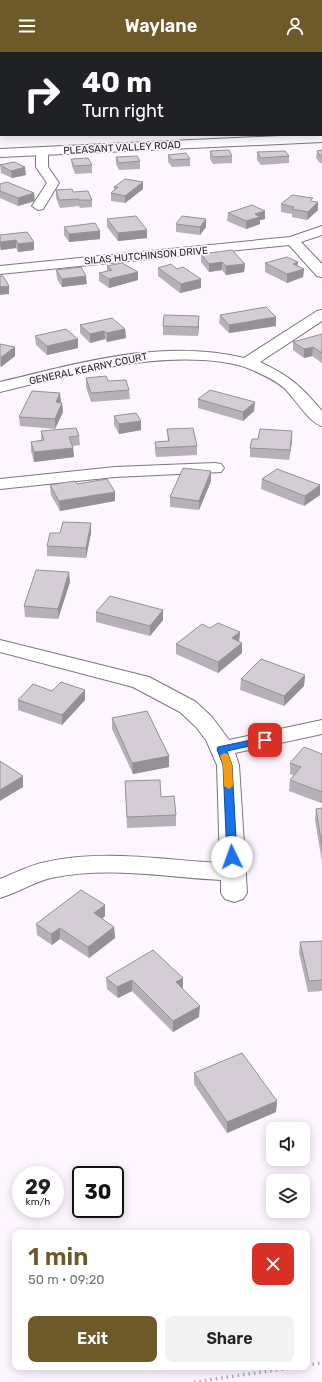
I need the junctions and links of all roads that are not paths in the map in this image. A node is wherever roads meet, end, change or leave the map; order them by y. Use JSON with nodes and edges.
{"nodes":[{"id":1,"x":322,"y":138,"type":"edge"},
{"id":2,"x":42,"y":151,"type":"junction"},
{"id":3,"x":0,"y":153,"type":"edge"},
{"id":4,"x":38,"y":206,"type":"dead end"},
{"id":5,"x":322,"y":230,"type":"edge"},
{"id":6,"x":292,"y":241,"type":"junction"},
{"id":7,"x":0,"y":270,"type":"edge"},
{"id":8,"x":322,"y":273,"type":"edge"},
{"id":9,"x":322,"y":314,"type":"edge"},
{"id":10,"x":247,"y":363,"type":"junction"},
{"id":11,"x":0,"y":387,"type":"edge"},
{"id":12,"x":322,"y":421,"type":"edge"},
{"id":13,"x":215,"y":468,"type":"dead end"},
{"id":14,"x":0,"y":484,"type":"edge"},
{"id":15,"x":0,"y":646,"type":"edge"},
{"id":16,"x":322,"y":727,"type":"edge"},
{"id":17,"x":222,"y":749,"type":"junction"},
{"id":18,"x":0,"y":889,"type":"edge"}],
"edges":[{"from":1,"to":2,"type":"street","name":"PLEASANT VALLEY ROAD"},
{"from":2,"to":3,"type":"street","name":"PLEASANT VALLEY ROAD"},
{"from":2,"to":4,"type":"street"},
{"from":5,"to":6,"type":"street","name":"SILAS HUTCHINSON DRIVE"},
{"from":6,"to":7,"type":"street","name":"SILAS HUTCHINSON DRIVE"},
{"from":6,"to":8,"type":"street"},
{"from":9,"to":10,"type":"street"},
{"from":10,"to":11,"type":"street","name":"GENERAL KEARNY COURT"},
{"from":10,"to":12,"type":"street","name":"GENERAL KEARNY COURT"},
{"from":13,"to":14,"type":"street"},
{"from":15,"to":17,"type":"street"},
{"from":16,"to":17,"type":"street"},
{"from":17,"to":18,"type":"street"}]}
